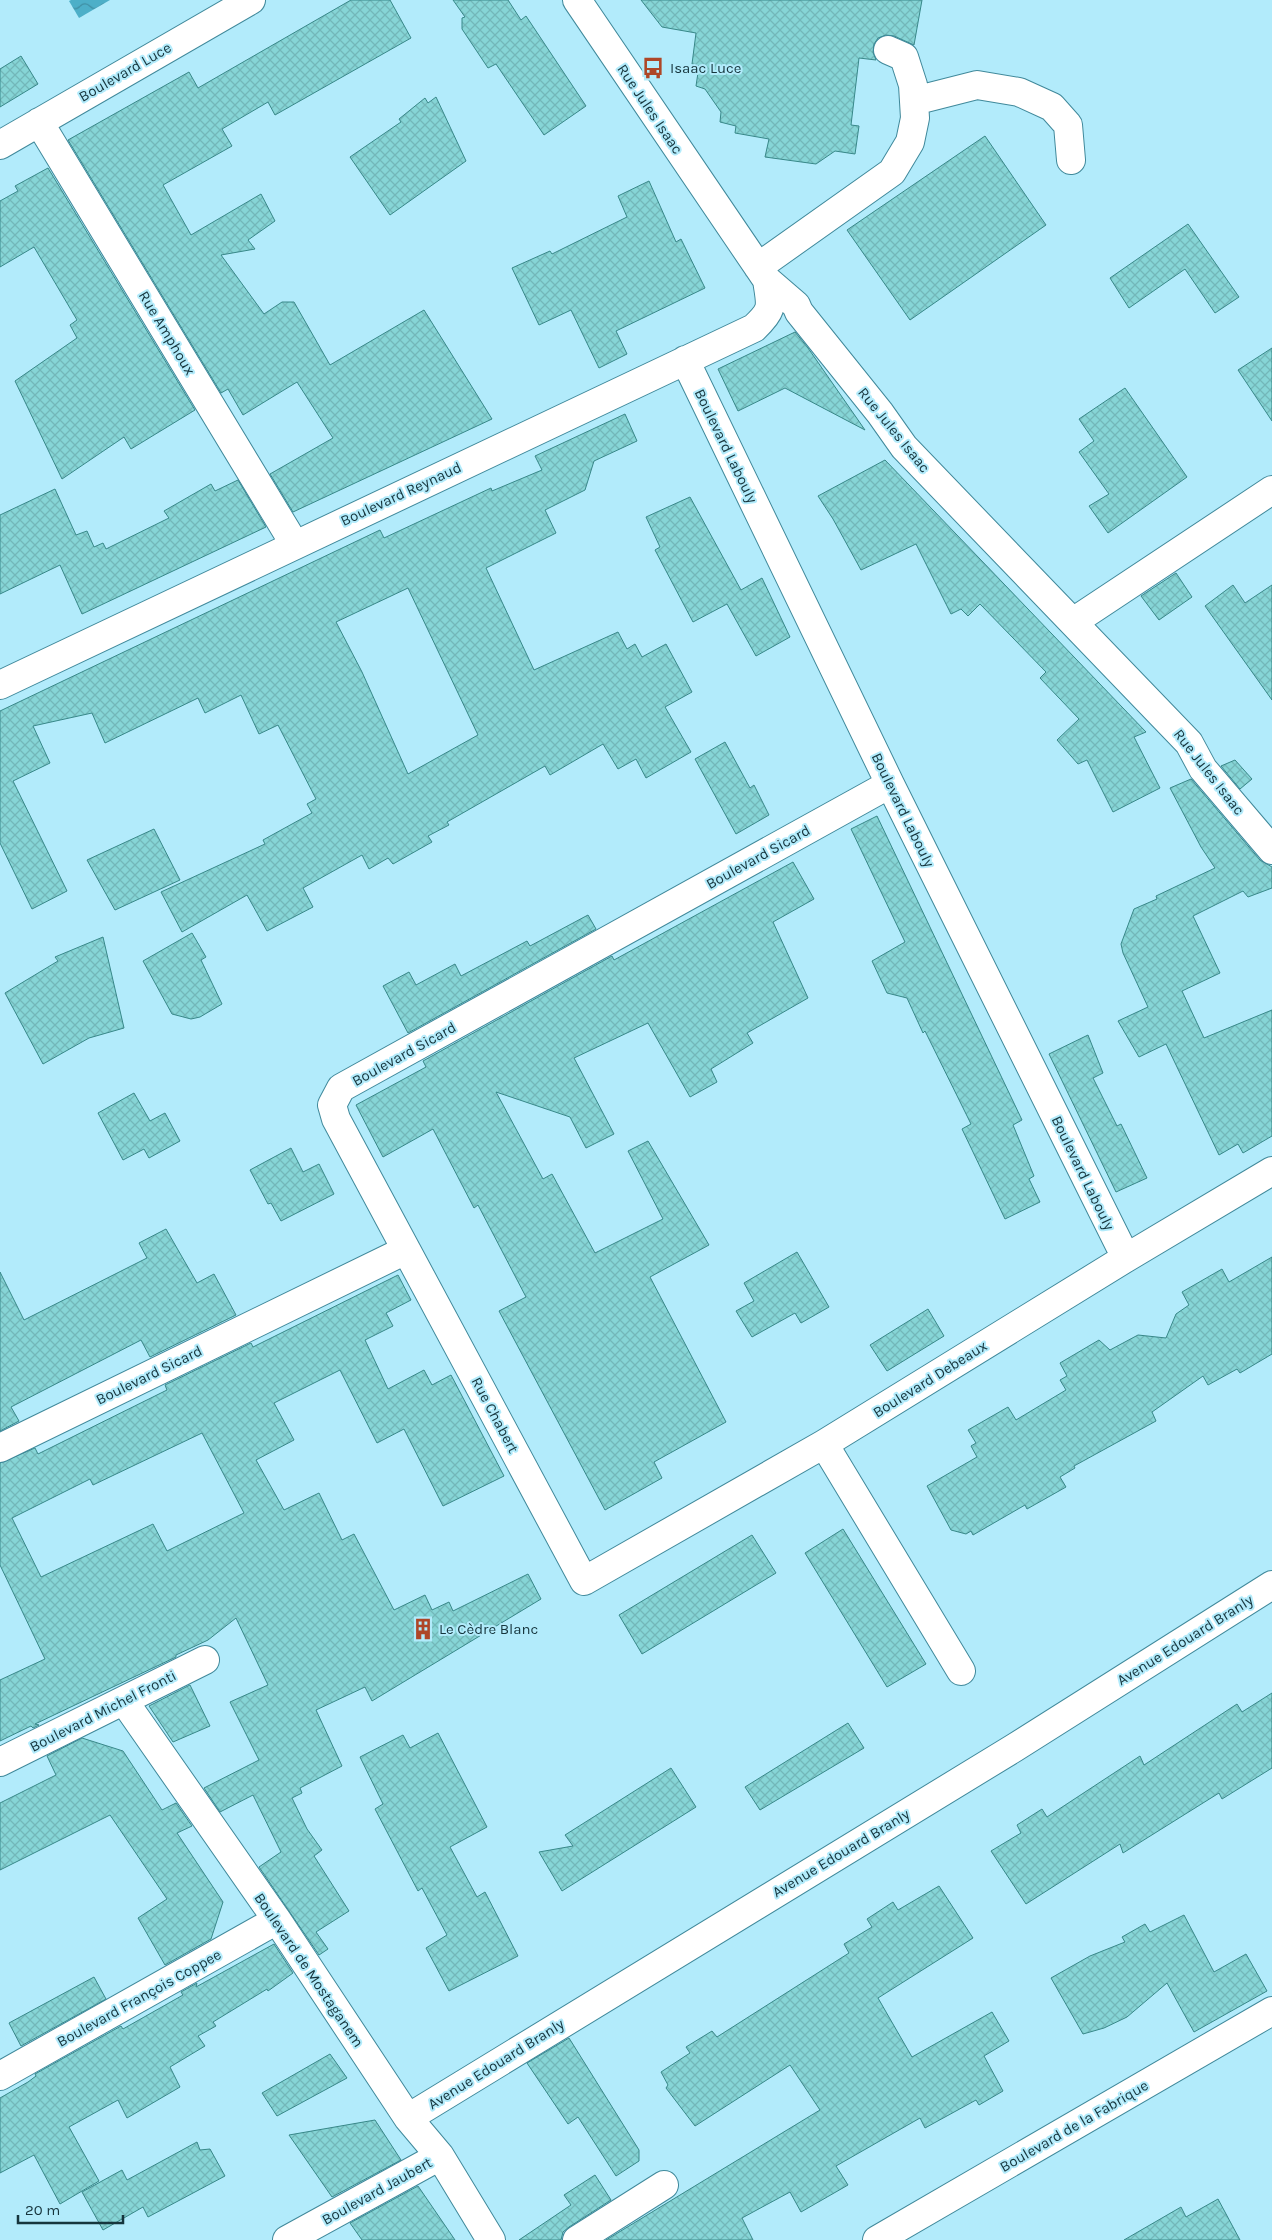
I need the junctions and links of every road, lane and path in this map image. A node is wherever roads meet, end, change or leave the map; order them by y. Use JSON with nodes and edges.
{"nodes":[{"id":1,"x":251,"y":0,"type":"edge"},
{"id":2,"x":577,"y":0,"type":"edge"},
{"id":3,"x":888,"y":50,"type":"dead end"},
{"id":4,"x":914,"y":101,"type":"junction"},
{"id":5,"x":39,"y":122,"type":"junction"},
{"id":6,"x":0,"y":145,"type":"edge"},
{"id":7,"x":1071,"y":160,"type":"dead end"},
{"id":8,"x":762,"y":274,"type":"junction"},
{"id":9,"x":685,"y":360,"type":"junction"},
{"id":10,"x":1272,"y":490,"type":"edge"},
{"id":11,"x":295,"y":545,"type":"junction"},
{"id":12,"x":1072,"y":622,"type":"junction"},
{"id":13,"x":0,"y":685,"type":"edge"},
{"id":14,"x":890,"y":784,"type":"junction"},
{"id":15,"x":1272,"y":850,"type":"edge"},
{"id":16,"x":1272,"y":1171,"type":"edge"},
{"id":17,"x":406,"y":1250,"type":"junction"},
{"id":18,"x":1126,"y":1258,"type":"junction"},
{"id":19,"x":824,"y":1444,"type":"junction"},
{"id":20,"x":0,"y":1448,"type":"edge"},
{"id":21,"x":584,"y":1581,"type":"joint"},
{"id":22,"x":1272,"y":1585,"type":"edge"},
{"id":23,"x":205,"y":1660,"type":"dead end"},
{"id":24,"x":960,"y":1671,"type":"dead end"},
{"id":25,"x":124,"y":1701,"type":"junction"},
{"id":26,"x":0,"y":1762,"type":"edge"},
{"id":27,"x":277,"y":1920,"type":"junction"},
{"id":28,"x":1272,"y":2011,"type":"edge"},
{"id":29,"x":0,"y":2076,"type":"edge"},
{"id":30,"x":408,"y":2118,"type":"junction"},
{"id":31,"x":440,"y":2156,"type":"junction"},
{"id":32,"x":664,"y":2185,"type":"dead end"},
{"id":33,"x":287,"y":2240,"type":"edge"},
{"id":34,"x":491,"y":2240,"type":"edge"},
{"id":35,"x":577,"y":2240,"type":"edge"},
{"id":36,"x":877,"y":2240,"type":"edge"}],
"edges":[{"from":1,"to":5,"type":"street","name":"Boulevard Luce"},
{"from":2,"to":8,"type":"street","name":"Rue Jules Isaac"},
{"from":3,"to":4,"type":"street"},
{"from":4,"to":7,"type":"street"},
{"from":4,"to":8,"type":"street"},
{"from":5,"to":6,"type":"street","name":"Boulevard Luce"},
{"from":5,"to":11,"type":"street","name":"Rue Amphoux"},
{"from":8,"to":9,"type":"street","name":"Boulevard Reynaud"},
{"from":8,"to":12,"type":"street","name":"Rue Jules Isaac"},
{"from":9,"to":11,"type":"street","name":"Boulevard Reynaud"},
{"from":9,"to":14,"type":"street","name":"Boulevard Labouly"},
{"from":10,"to":12,"type":"street"},
{"from":11,"to":13,"type":"street","name":"Boulevard Reynaud"},
{"from":12,"to":15,"type":"street","name":"Rue Jules Isaac"},
{"from":14,"to":17,"type":"street","name":"Boulevard Sicard"},
{"from":14,"to":18,"type":"street","name":"Boulevard Labouly"},
{"from":16,"to":18,"type":"street","name":"Boulevard Debeaux"},
{"from":17,"to":20,"type":"street","name":"Boulevard Sicard"},
{"from":17,"to":21,"type":"street","name":"Rue Chabert"},
{"from":18,"to":19,"type":"street","name":"Boulevard Debeaux"},
{"from":19,"to":21,"type":"street","name":"Boulevard Debeaux"},
{"from":19,"to":24,"type":"street"},
{"from":22,"to":30,"type":"street","name":"Avenue Edouard Branly"},
{"from":23,"to":25,"type":"street","name":"Boulevard Michel Fronti"},
{"from":25,"to":26,"type":"street","name":"Boulevard Michel Fronti"},
{"from":25,"to":27,"type":"street","name":"Boulevard de Mostaganem"},
{"from":27,"to":29,"type":"street","name":"Boulevard François Coppee"},
{"from":27,"to":30,"type":"street","name":"Boulevard de Mostaganem"},
{"from":28,"to":36,"type":"street","name":"Boulevard de la Fabrique"},
{"from":30,"to":31,"type":"street","name":"Boulevard de Mostaganem"},
{"from":31,"to":33,"type":"street","name":"Boulevard Jaubert"},
{"from":31,"to":34,"type":"street","name":"Boulevard de Mostaganem"},
{"from":32,"to":35,"type":"street"}]}
